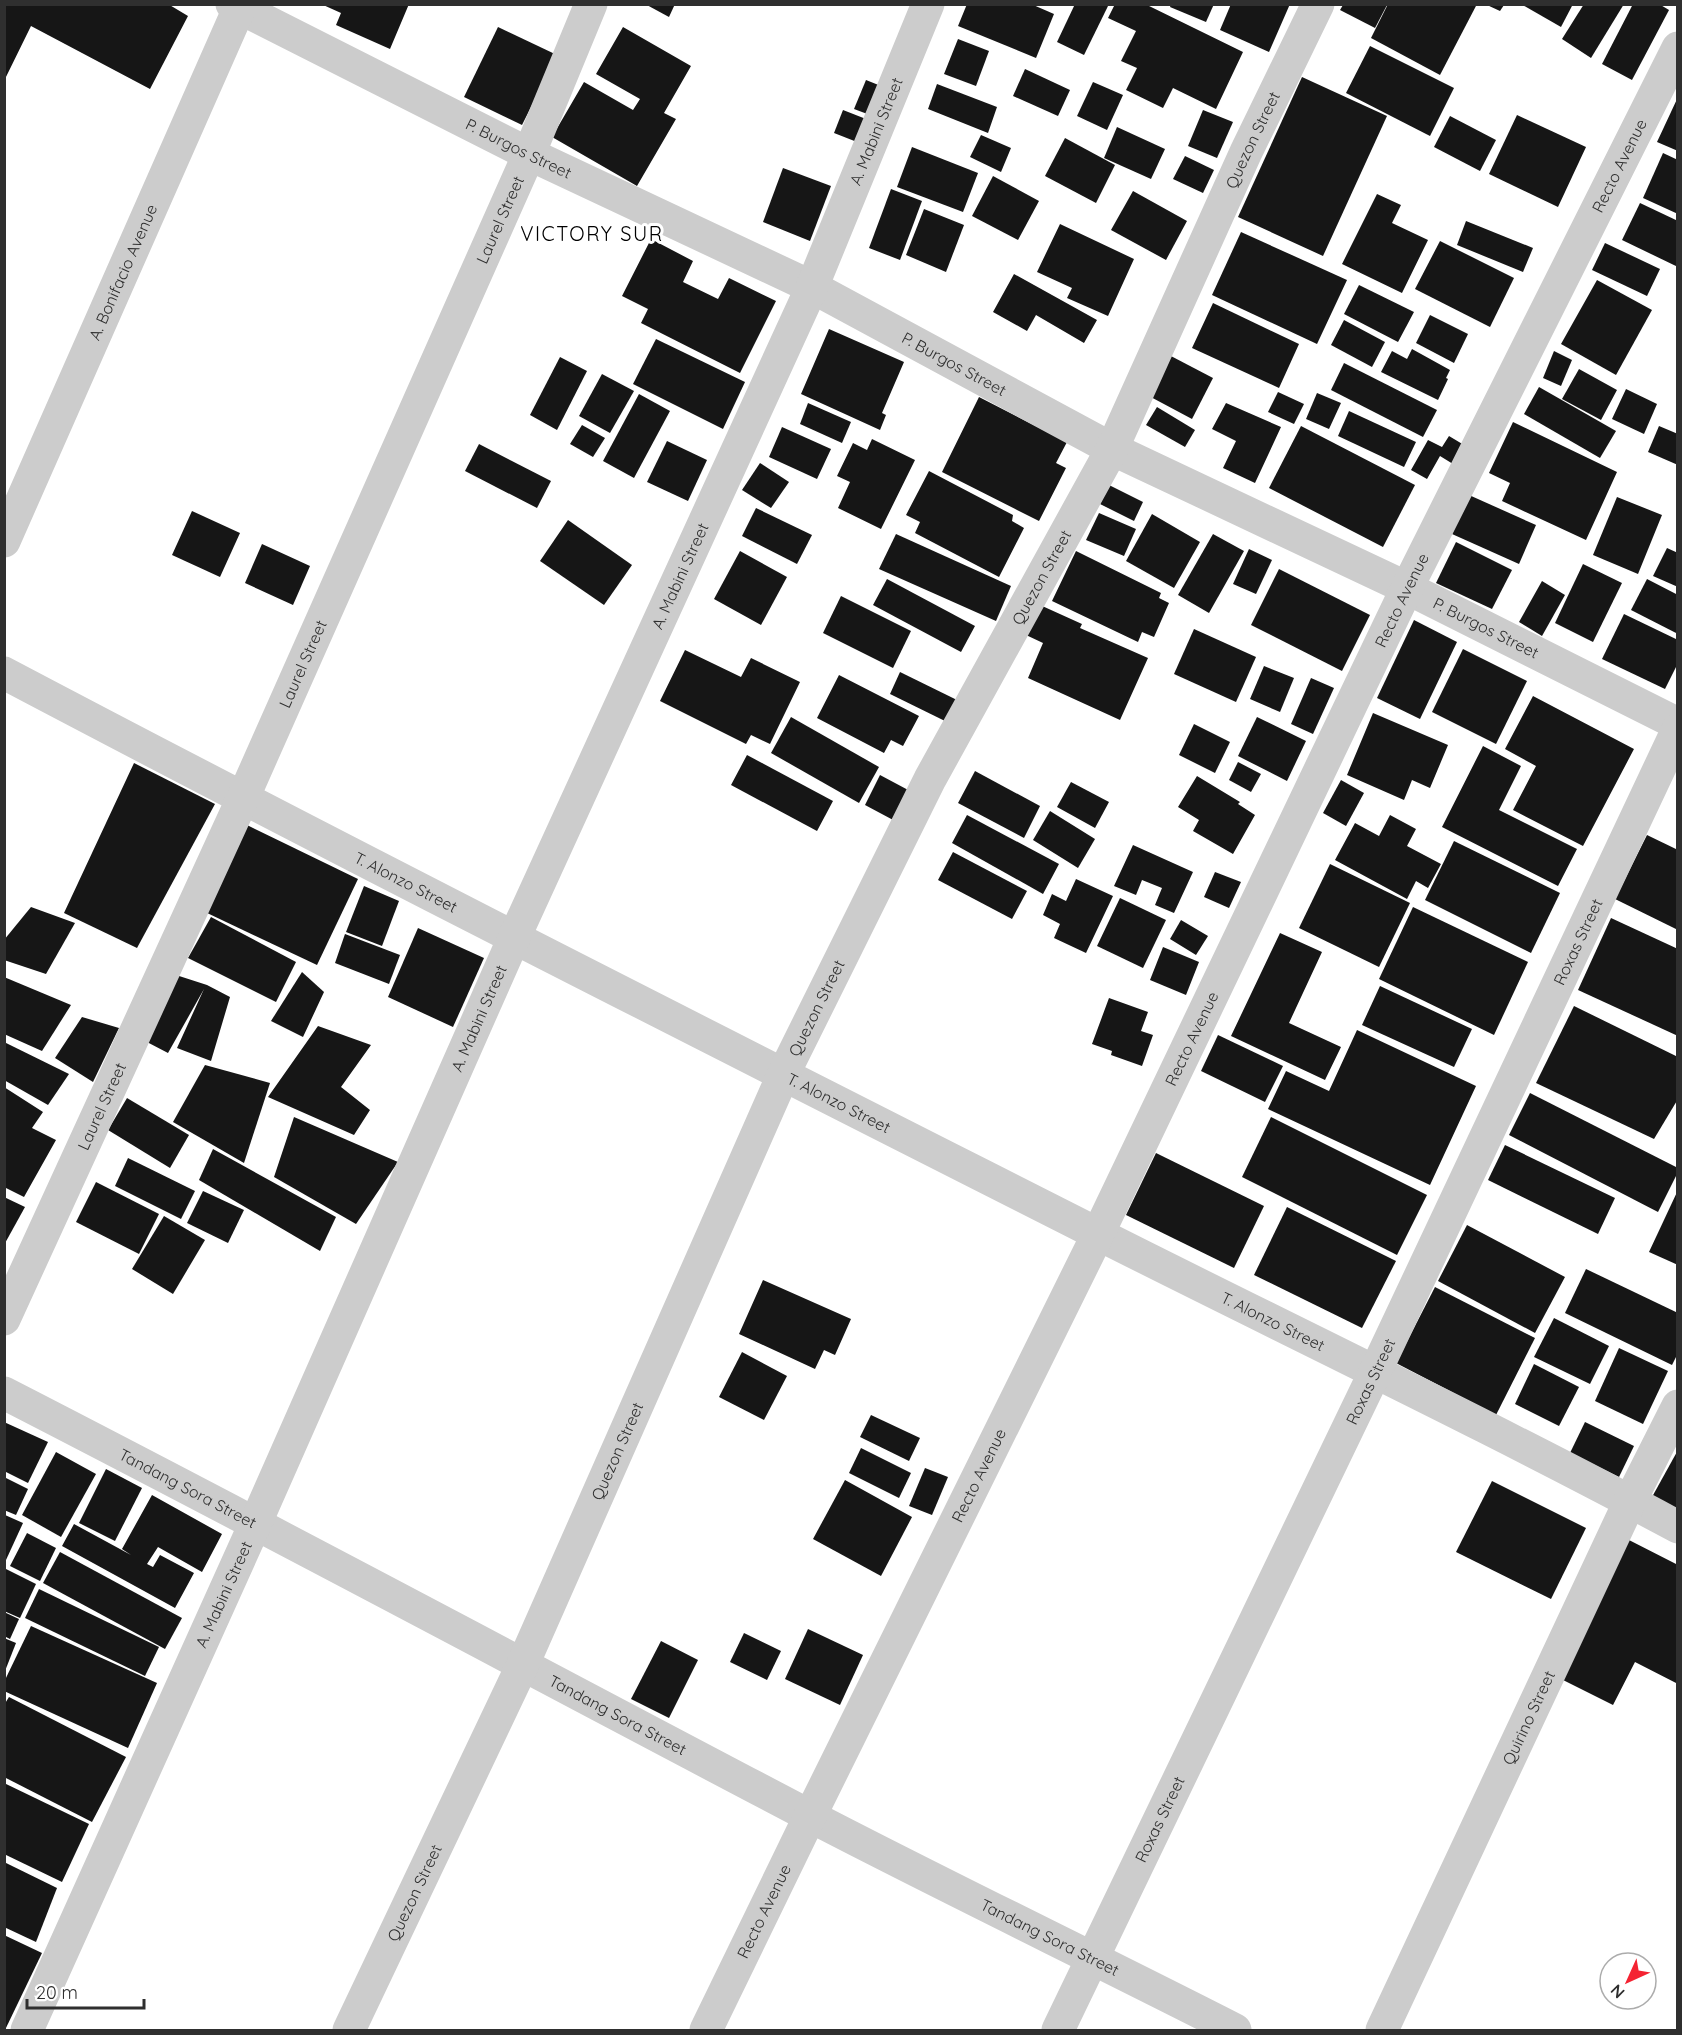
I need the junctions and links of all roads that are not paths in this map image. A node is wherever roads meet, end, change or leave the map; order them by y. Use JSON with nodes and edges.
{"nodes":[{"id":1,"x":591,"y":4,"type":"edge"},
{"id":2,"x":928,"y":4,"type":"edge"},
{"id":3,"x":1318,"y":4,"type":"edge"},
{"id":4,"x":237,"y":6,"type":"edge"},
{"id":5,"x":1677,"y":48,"type":"edge"},
{"id":6,"x":529,"y":154,"type":"junction"},
{"id":7,"x":812,"y":287,"type":"junction"},
{"id":8,"x":1112,"y":449,"type":"junction"},
{"id":9,"x":4,"y":541,"type":"edge"},
{"id":10,"x":1407,"y":588,"type":"junction"},
{"id":11,"x":4,"y":673,"type":"edge"},
{"id":12,"x":1677,"y":724,"type":"edge"},
{"id":13,"x":1677,"y":729,"type":"edge"},
{"id":14,"x":243,"y":798,"type":"junction"},
{"id":15,"x":514,"y":938,"type":"junction"},
{"id":16,"x":783,"y":1073,"type":"junction"},
{"id":17,"x":1098,"y":1234,"type":"junction"},
{"id":18,"x":4,"y":1319,"type":"edge"},
{"id":19,"x":1375,"y":1372,"type":"junction"},
{"id":20,"x":4,"y":1393,"type":"edge"},
{"id":21,"x":1677,"y":1406,"type":"edge"},
{"id":22,"x":1630,"y":1502,"type":"junction"},
{"id":23,"x":256,"y":1522,"type":"junction"},
{"id":24,"x":1677,"y":1527,"type":"edge"},
{"id":25,"x":523,"y":1664,"type":"junction"},
{"id":26,"x":810,"y":1816,"type":"junction"},
{"id":27,"x":1094,"y":1958,"type":"junction"},
{"id":28,"x":27,"y":2031,"type":"edge"},
{"id":29,"x":349,"y":2031,"type":"edge"},
{"id":30,"x":706,"y":2031,"type":"edge"},
{"id":31,"x":1058,"y":2031,"type":"edge"},
{"id":32,"x":1235,"y":2031,"type":"edge"},
{"id":33,"x":1382,"y":2031,"type":"edge"}],
"edges":[{"from":1,"to":6,"type":"street","name":"Laurel Street"},
{"from":2,"to":7,"type":"street","name":"A. Mabini Street"},
{"from":3,"to":8,"type":"street","name":"Quezon Street"},
{"from":4,"to":6,"type":"street","name":"P. Burgos Street"},
{"from":4,"to":9,"type":"street","name":"A. Bonifacio Avenue"},
{"from":5,"to":10,"type":"street","name":"Recto Avenue"},
{"from":6,"to":7,"type":"street","name":"P. Burgos Street"},
{"from":6,"to":14,"type":"street","name":"Laurel Street"},
{"from":7,"to":8,"type":"street","name":"P. Burgos Street"},
{"from":7,"to":15,"type":"street","name":"A. Mabini Street"},
{"from":8,"to":10,"type":"street","name":"P. Burgos Street"},
{"from":8,"to":16,"type":"street","name":"Quezon Street"},
{"from":10,"to":12,"type":"street","name":"P. Burgos Street"},
{"from":10,"to":17,"type":"street","name":"Recto Avenue"},
{"from":11,"to":14,"type":"street","name":"T. Alonzo Street"},
{"from":13,"to":19,"type":"street","name":"Roxas Street"},
{"from":14,"to":15,"type":"street","name":"T. Alonzo Street"},
{"from":14,"to":18,"type":"street","name":"Laurel Street"},
{"from":15,"to":16,"type":"street","name":"T. Alonzo Street"},
{"from":15,"to":23,"type":"street","name":"A. Mabini Street"},
{"from":16,"to":17,"type":"street","name":"T. Alonzo Street"},
{"from":16,"to":25,"type":"street","name":"Quezon Street"},
{"from":17,"to":19,"type":"street","name":"T. Alonzo Street"},
{"from":17,"to":26,"type":"street","name":"Recto Avenue"},
{"from":19,"to":22,"type":"street","name":"T. Alonzo Street"},
{"from":19,"to":27,"type":"street","name":"Roxas Street"},
{"from":20,"to":23,"type":"street","name":"Tandang Sora Street"},
{"from":21,"to":22,"type":"street","name":"Quirino Street"},
{"from":22,"to":24,"type":"street","name":"T. Alonzo Street"},
{"from":22,"to":33,"type":"street","name":"Quirino Street"},
{"from":23,"to":25,"type":"street","name":"Tandang Sora Street"},
{"from":23,"to":28,"type":"street","name":"A. Mabini Street"},
{"from":25,"to":26,"type":"street","name":"Tandang Sora Street"},
{"from":25,"to":29,"type":"street","name":"Quezon Street"},
{"from":26,"to":27,"type":"street","name":"Tandang Sora Street"},
{"from":26,"to":30,"type":"street","name":"Recto Avenue"},
{"from":27,"to":31,"type":"street","name":"Roxas Street"},
{"from":27,"to":32,"type":"street","name":"Tandang Sora Street"}]}
